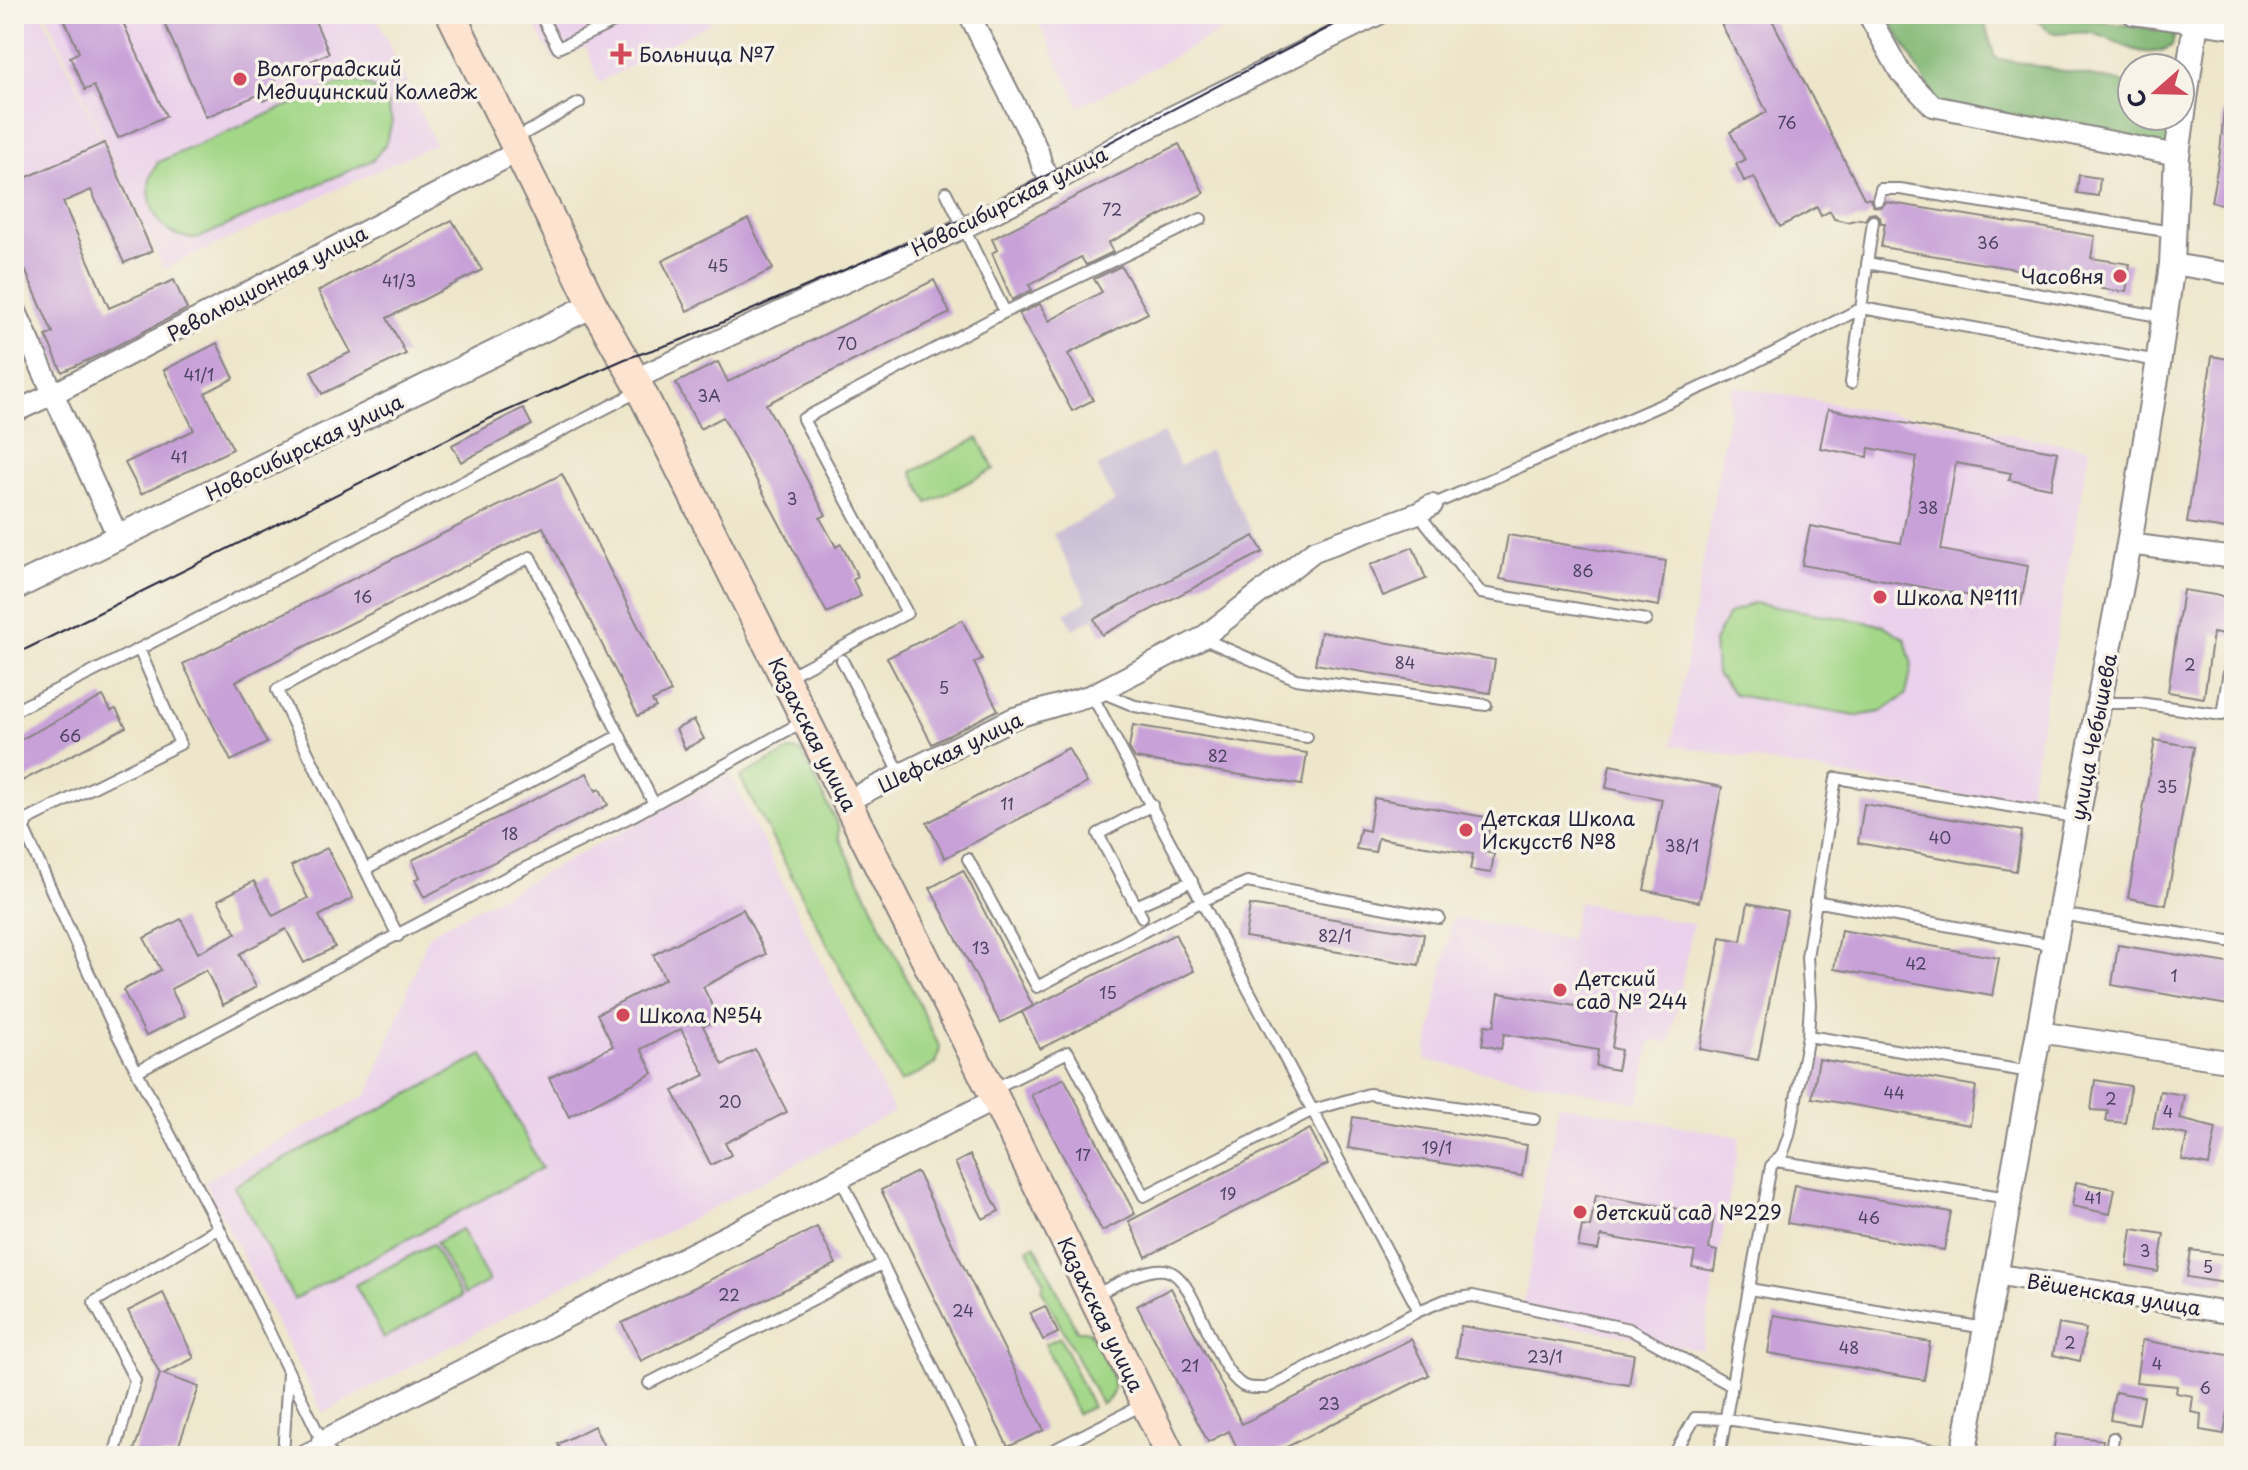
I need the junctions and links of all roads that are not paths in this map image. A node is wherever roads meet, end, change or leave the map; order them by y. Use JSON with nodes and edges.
{"nodes":[{"id":1,"x":451,"y":14,"type":"edge"},
{"id":2,"x":540,"y":14,"type":"edge"},
{"id":3,"x":631,"y":14,"type":"edge"},
{"id":4,"x":969,"y":14,"type":"edge"},
{"id":5,"x":1379,"y":14,"type":"edge"},
{"id":6,"x":1868,"y":14,"type":"edge"},
{"id":7,"x":2133,"y":14,"type":"edge"},
{"id":8,"x":2196,"y":19,"type":"edge"},
{"id":9,"x":2234,"y":28,"type":"edge"},
{"id":10,"x":579,"y":103,"type":"dead end"},
{"id":11,"x":516,"y":145,"type":"junction"},
{"id":12,"x":2177,"y":155,"type":"junction"},
{"id":13,"x":1053,"y":183,"type":"junction"},
{"id":14,"x":946,"y":192,"type":"dead end"},
{"id":15,"x":1878,"y":200,"type":"dead end"},
{"id":16,"x":1201,"y":219,"type":"dead end"},
{"id":17,"x":1873,"y":221,"type":"dead end"},
{"id":18,"x":963,"y":228,"type":"junction"},
{"id":19,"x":2173,"y":232,"type":"junction"},
{"id":20,"x":1867,"y":263,"type":"junction"},
{"id":21,"x":2172,"y":264,"type":"junction"},
{"id":22,"x":2234,"y":274,"type":"edge"},
{"id":23,"x":593,"y":305,"type":"junction"},
{"id":24,"x":14,"y":307,"type":"edge"},
{"id":25,"x":1862,"y":308,"type":"junction"},
{"id":26,"x":1005,"y":312,"type":"junction"},
{"id":27,"x":2165,"y":317,"type":"junction"},
{"id":28,"x":2158,"y":361,"type":"junction"},
{"id":29,"x":1851,"y":383,"type":"dead end"},
{"id":30,"x":638,"y":384,"type":"junction"},
{"id":31,"x":53,"y":394,"type":"junction"},
{"id":32,"x":14,"y":412,"type":"edge"},
{"id":33,"x":1425,"y":509,"type":"junction"},
{"id":34,"x":119,"y":539,"type":"junction"},
{"id":35,"x":2129,"y":544,"type":"junction"},
{"id":36,"x":2234,"y":558,"type":"edge"},
{"id":37,"x":14,"y":588,"type":"edge"},
{"id":38,"x":1646,"y":620,"type":"dead end"},
{"id":39,"x":1202,"y":638,"type":"junction"},
{"id":40,"x":139,"y":649,"type":"junction"},
{"id":41,"x":2234,"y":652,"type":"edge"},
{"id":42,"x":842,"y":660,"type":"dead end"},
{"id":43,"x":785,"y":678,"type":"junction"},
{"id":44,"x":1096,"y":693,"type":"junction"},
{"id":45,"x":2099,"y":703,"type":"junction"},
{"id":46,"x":1486,"y":705,"type":"dead end"},
{"id":47,"x":2229,"y":706,"type":"edge"},
{"id":48,"x":14,"y":711,"type":"edge"},
{"id":49,"x":806,"y":720,"type":"junction"},
{"id":50,"x":620,"y":735,"type":"junction"},
{"id":51,"x":1307,"y":737,"type":"dead end"},
{"id":52,"x":901,"y":775,"type":"junction"},
{"id":53,"x":847,"y":801,"type":"junction"},
{"id":54,"x":654,"y":804,"type":"junction"},
{"id":55,"x":1152,"y":805,"type":"junction"},
{"id":56,"x":2077,"y":818,"type":"junction"},
{"id":57,"x":18,"y":825,"type":"edge"},
{"id":58,"x":968,"y":859,"type":"dead end"},
{"id":59,"x":365,"y":869,"type":"junction"},
{"id":60,"x":1192,"y":881,"type":"junction"},
{"id":61,"x":1202,"y":901,"type":"junction"},
{"id":62,"x":1815,"y":901,"type":"junction"},
{"id":63,"x":1136,"y":906,"type":"junction"},
{"id":64,"x":2060,"y":914,"type":"junction"},
{"id":65,"x":1142,"y":917,"type":"dead end"},
{"id":66,"x":1439,"y":918,"type":"dead end"},
{"id":67,"x":398,"y":936,"type":"junction"},
{"id":68,"x":2234,"y":942,"type":"edge"},
{"id":69,"x":2054,"y":945,"type":"junction"},
{"id":70,"x":2039,"y":1032,"type":"junction"},
{"id":71,"x":1808,"y":1036,"type":"junction"},
{"id":72,"x":2234,"y":1062,"type":"edge"},
{"id":73,"x":137,"y":1071,"type":"junction"},
{"id":74,"x":2032,"y":1072,"type":"junction"},
{"id":75,"x":994,"y":1094,"type":"junction"},
{"id":76,"x":1313,"y":1110,"type":"junction"},
{"id":77,"x":1534,"y":1119,"type":"dead end"},
{"id":78,"x":1776,"y":1161,"type":"junction"},
{"id":79,"x":841,"y":1179,"type":"junction"},
{"id":80,"x":2008,"y":1198,"type":"junction"},
{"id":81,"x":219,"y":1228,"type":"junction"},
{"id":82,"x":882,"y":1264,"type":"junction"},
{"id":83,"x":1995,"y":1274,"type":"junction"},
{"id":84,"x":1749,"y":1289,"type":"junction"},
{"id":85,"x":1093,"y":1296,"type":"junction"},
{"id":86,"x":1419,"y":1311,"type":"junction"},
{"id":87,"x":2234,"y":1314,"type":"edge"},
{"id":88,"x":1985,"y":1328,"type":"junction"},
{"id":89,"x":288,"y":1370,"type":"junction"},
{"id":90,"x":649,"y":1383,"type":"dead end"},
{"id":91,"x":1732,"y":1386,"type":"junction"},
{"id":92,"x":1145,"y":1404,"type":"junction"},
{"id":93,"x":1726,"y":1419,"type":"junction"},
{"id":94,"x":2113,"y":1438,"type":"dead end"},
{"id":95,"x":327,"y":1448,"type":"edge"},
{"id":96,"x":1061,"y":1452,"type":"edge"},
{"id":97,"x":1963,"y":1455,"type":"edge"},
{"id":98,"x":114,"y":1456,"type":"edge"},
{"id":99,"x":283,"y":1456,"type":"edge"},
{"id":100,"x":292,"y":1456,"type":"edge"},
{"id":101,"x":976,"y":1456,"type":"edge"},
{"id":102,"x":1042,"y":1456,"type":"edge"},
{"id":103,"x":1171,"y":1456,"type":"edge"},
{"id":104,"x":1673,"y":1456,"type":"edge"},
{"id":105,"x":1719,"y":1456,"type":"edge"},
{"id":106,"x":2110,"y":1456,"type":"edge"}],
"edges":[{"from":1,"to":11,"type":"main road","name":"Казахская улица"},
{"from":2,"to":3,"type":"lane"},
{"from":4,"to":13,"type":"street"},
{"from":5,"to":13,"type":"street","name":"Новосибирская улица"},
{"from":6,"to":12,"type":"street"},
{"from":7,"to":8,"type":"street"},
{"from":8,"to":9,"type":"street"},
{"from":8,"to":12,"type":"street","name":"улица Чебышева"},
{"from":10,"to":11,"type":"lane"},
{"from":11,"to":23,"type":"main road","name":"Казахская улица"},
{"from":11,"to":31,"type":"street","name":"Революционная улица"},
{"from":12,"to":19,"type":"street","name":"улица Чебышева"},
{"from":13,"to":18,"type":"street","name":"Новосибирская улица"},
{"from":14,"to":18,"type":"lane"},
{"from":15,"to":19,"type":"lane"},
{"from":16,"to":26,"type":"lane"},
{"from":17,"to":20,"type":"lane"},
{"from":18,"to":26,"type":"lane"},
{"from":18,"to":30,"type":"street","name":"Новосибирская улица"},
{"from":19,"to":21,"type":"street","name":"улица Чебышева"},
{"from":20,"to":25,"type":"lane"},
{"from":20,"to":27,"type":"lane"},
{"from":21,"to":22,"type":"street"},
{"from":21,"to":27,"type":"street","name":"улица Чебышева"},
{"from":23,"to":30,"type":"main road","name":"Казахская улица"},
{"from":23,"to":34,"type":"street","name":"Новосибирская улица"},
{"from":24,"to":31,"type":"street"},
{"from":25,"to":28,"type":"lane"},
{"from":25,"to":29,"type":"lane"},
{"from":25,"to":33,"type":"lane"},
{"from":26,"to":43,"type":"lane"},
{"from":27,"to":28,"type":"street","name":"улица Чебышева"},
{"from":28,"to":35,"type":"street","name":"улица Чебышева"},
{"from":30,"to":40,"type":"lane"},
{"from":30,"to":43,"type":"main road","name":"Казахская улица"},
{"from":31,"to":32,"type":"street","name":"Революционная улица"},
{"from":31,"to":34,"type":"street"},
{"from":33,"to":38,"type":"lane"},
{"from":33,"to":39,"type":"street","name":"Шефская улица"},
{"from":34,"to":37,"type":"street","name":"Новосибирская улица"},
{"from":35,"to":36,"type":"street"},
{"from":35,"to":45,"type":"street","name":"улица Чебышева"},
{"from":39,"to":44,"type":"street","name":"Шефская улица"},
{"from":39,"to":46,"type":"lane"},
{"from":40,"to":48,"type":"lane"},
{"from":40,"to":57,"type":"lane"},
{"from":41,"to":47,"type":"lane"},
{"from":42,"to":52,"type":"lane"},
{"from":43,"to":49,"type":"main road","name":"Казахская улица"},
{"from":44,"to":51,"type":"lane"},
{"from":44,"to":52,"type":"street","name":"Шефская улица"},
{"from":44,"to":55,"type":"lane"},
{"from":45,"to":47,"type":"lane"},
{"from":45,"to":56,"type":"street","name":"улица Чебышева"},
{"from":49,"to":53,"type":"main road","name":"Казахская улица"},
{"from":49,"to":54,"type":"lane"},
{"from":50,"to":54,"type":"lane"},
{"from":50,"to":59,"type":"lane"},
{"from":50,"to":59,"type":"lane"},
{"from":52,"to":53,"type":"street","name":"Шефская улица"},
{"from":53,"to":75,"type":"main road","name":"Казахская улица"},
{"from":54,"to":67,"type":"lane"},
{"from":55,"to":60,"type":"lane"},
{"from":55,"to":63,"type":"lane"},
{"from":56,"to":62,"type":"lane"},
{"from":56,"to":64,"type":"street","name":"улица Чебышева"},
{"from":57,"to":73,"type":"lane"},
{"from":58,"to":61,"type":"lane"},
{"from":59,"to":67,"type":"lane"},
{"from":60,"to":61,"type":"lane"},
{"from":60,"to":63,"type":"lane"},
{"from":61,"to":66,"type":"lane"},
{"from":61,"to":76,"type":"lane"},
{"from":62,"to":69,"type":"lane"},
{"from":62,"to":71,"type":"lane"},
{"from":63,"to":65,"type":"lane"},
{"from":64,"to":68,"type":"lane"},
{"from":64,"to":69,"type":"street","name":"улица Чебышева"},
{"from":67,"to":73,"type":"lane"},
{"from":69,"to":70,"type":"street","name":"улица Чебышева"},
{"from":70,"to":72,"type":"street"},
{"from":70,"to":74,"type":"street","name":"улица Чебышева"},
{"from":71,"to":74,"type":"lane"},
{"from":71,"to":78,"type":"lane"},
{"from":73,"to":81,"type":"lane"},
{"from":74,"to":80,"type":"street","name":"улица Чебышева"},
{"from":75,"to":76,"type":"lane"},
{"from":75,"to":79,"type":"street"},
{"from":75,"to":85,"type":"main road","name":"Казахская улица"},
{"from":76,"to":77,"type":"lane"},
{"from":76,"to":86,"type":"lane"},
{"from":78,"to":80,"type":"lane"},
{"from":78,"to":84,"type":"lane"},
{"from":79,"to":82,"type":"lane"},
{"from":79,"to":95,"type":"street"},
{"from":80,"to":83,"type":"street","name":"улица Чебышева"},
{"from":81,"to":89,"type":"lane"},
{"from":81,"to":98,"type":"lane"},
{"from":82,"to":90,"type":"lane"},
{"from":82,"to":101,"type":"lane"},
{"from":83,"to":87,"type":"street","name":"Вёшенская улица"},
{"from":83,"to":88,"type":"street","name":"улица Чебышева"},
{"from":84,"to":88,"type":"lane"},
{"from":84,"to":91,"type":"lane"},
{"from":85,"to":86,"type":"lane"},
{"from":85,"to":92,"type":"main road","name":"Казахская улица"},
{"from":86,"to":91,"type":"lane"},
{"from":88,"to":97,"type":"street","name":"улица Чебышева"},
{"from":89,"to":95,"type":"lane"},
{"from":89,"to":99,"type":"lane"},
{"from":91,"to":93,"type":"lane"},
{"from":92,"to":96,"type":"lane"},
{"from":92,"to":103,"type":"main road","name":"Казахская улица"},
{"from":93,"to":97,"type":"lane"},
{"from":93,"to":104,"type":"lane"},
{"from":93,"to":105,"type":"lane"},
{"from":94,"to":106,"type":"lane"},
{"from":95,"to":100,"type":"lane"},
{"from":96,"to":102,"type":"lane"}]}
